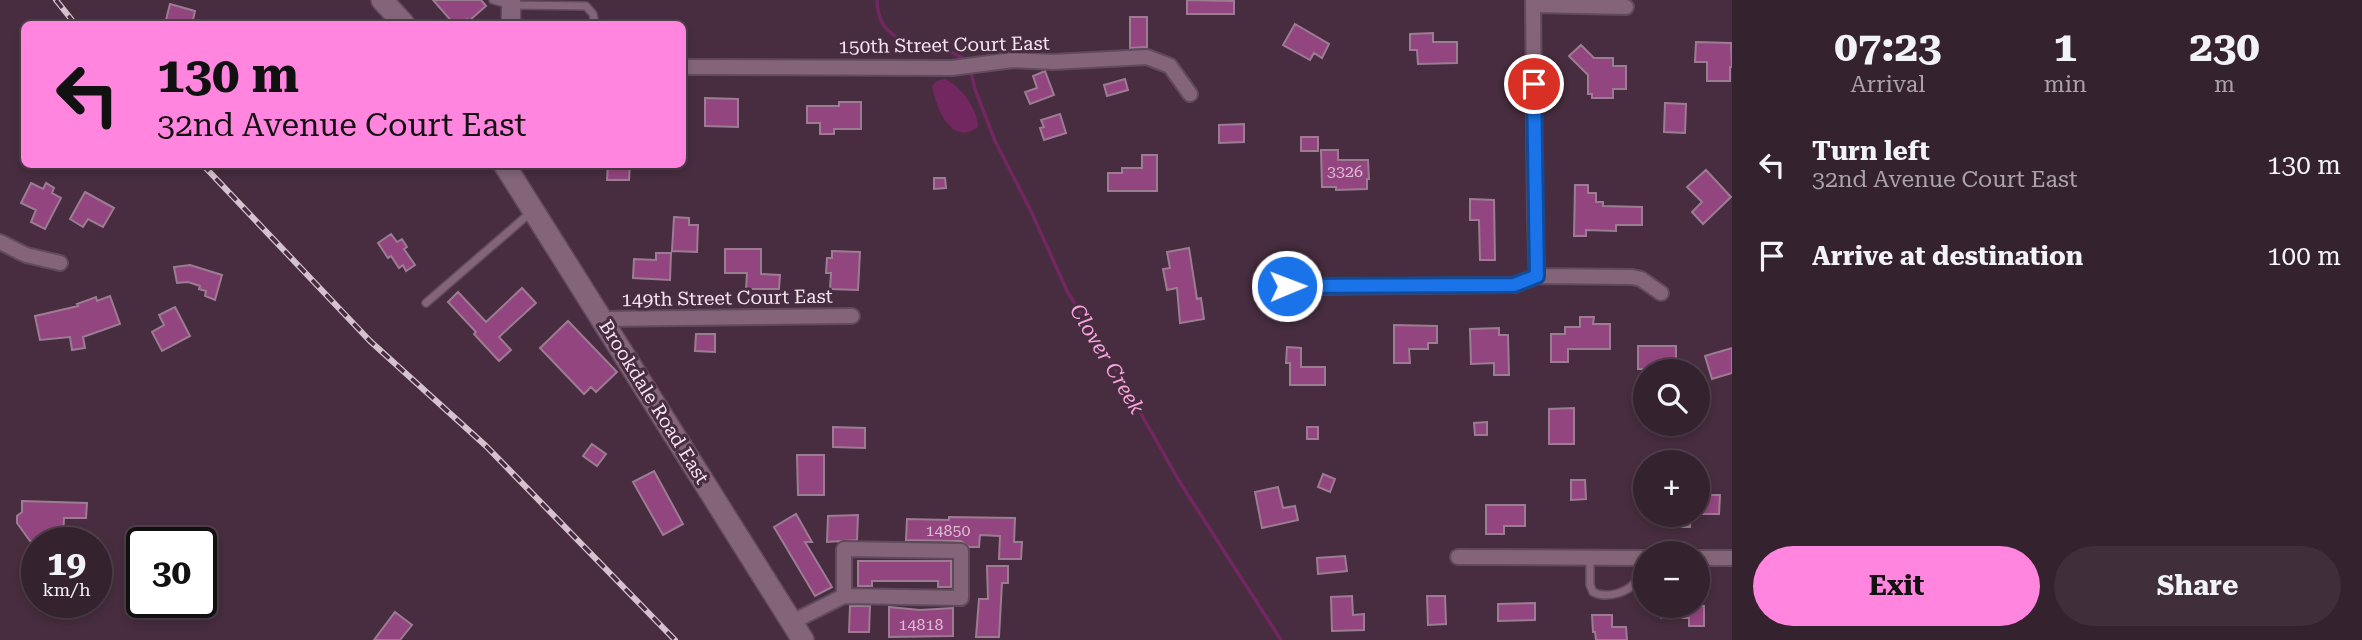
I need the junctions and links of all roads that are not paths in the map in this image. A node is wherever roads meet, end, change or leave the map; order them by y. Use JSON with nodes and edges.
{"nodes":[{"id":1,"x":382,"y":0,"type":"edge"},
{"id":2,"x":493,"y":0,"type":"edge"},
{"id":3,"x":511,"y":2,"type":"edge"},
{"id":4,"x":1533,"y":2,"type":"edge"},
{"id":5,"x":1626,"y":7,"type":"dead end"},
{"id":6,"x":401,"y":21,"type":"edge"},
{"id":7,"x":511,"y":21,"type":"edge"},
{"id":8,"x":594,"y":21,"type":"edge"},
{"id":9,"x":686,"y":67,"type":"edge"},
{"id":10,"x":1190,"y":94,"type":"dead end"},
{"id":11,"x":509,"y":168,"type":"edge"},
{"id":12,"x":534,"y":210,"type":"junction"},
{"id":13,"x":0,"y":242,"type":"edge"},
{"id":14,"x":60,"y":263,"type":"dead end"},
{"id":15,"x":1537,"y":276,"type":"junction"},
{"id":16,"x":1287,"y":286,"type":"dead end"},
{"id":17,"x":1661,"y":293,"type":"dead end"},
{"id":18,"x":426,"y":303,"type":"dead end"},
{"id":19,"x":852,"y":316,"type":"dead end"},
{"id":20,"x":602,"y":319,"type":"junction"},
{"id":21,"x":1458,"y":557,"type":"dead end"},
{"id":22,"x":1590,"y":558,"type":"junction"},
{"id":23,"x":1633,"y":558,"type":"edge"},
{"id":24,"x":1710,"y":558,"type":"edge"},
{"id":25,"x":1732,"y":558,"type":"edge"},
{"id":26,"x":1633,"y":585,"type":"edge"},
{"id":27,"x":844,"y":596,"type":"junction"},
{"id":28,"x":797,"y":631,"type":"edge"}],
"edges":[{"from":1,"to":6,"type":"main road"},
{"from":2,"to":3,"type":"lane"},
{"from":3,"to":7,"type":"street"},
{"from":3,"to":8,"type":"lane"},
{"from":4,"to":5,"type":"street"},
{"from":4,"to":15,"type":"street"},
{"from":9,"to":10,"type":"street","name":"150th Street Court East"},
{"from":11,"to":12,"type":"main road","name":"Brookdale Road East"},
{"from":12,"to":18,"type":"lane"},
{"from":12,"to":20,"type":"main road","name":"Brookdale Road East"},
{"from":13,"to":14,"type":"street"},
{"from":15,"to":16,"type":"street"},
{"from":15,"to":17,"type":"street"},
{"from":19,"to":20,"type":"street","name":"149th Street Court East"},
{"from":20,"to":28,"type":"main road","name":"Brookdale Road East"},
{"from":21,"to":22,"type":"street"},
{"from":22,"to":23,"type":"street"},
{"from":22,"to":26,"type":"lane"},
{"from":24,"to":25,"type":"street"},
{"from":27,"to":27,"type":"street"},
{"from":27,"to":28,"type":"street"}]}
